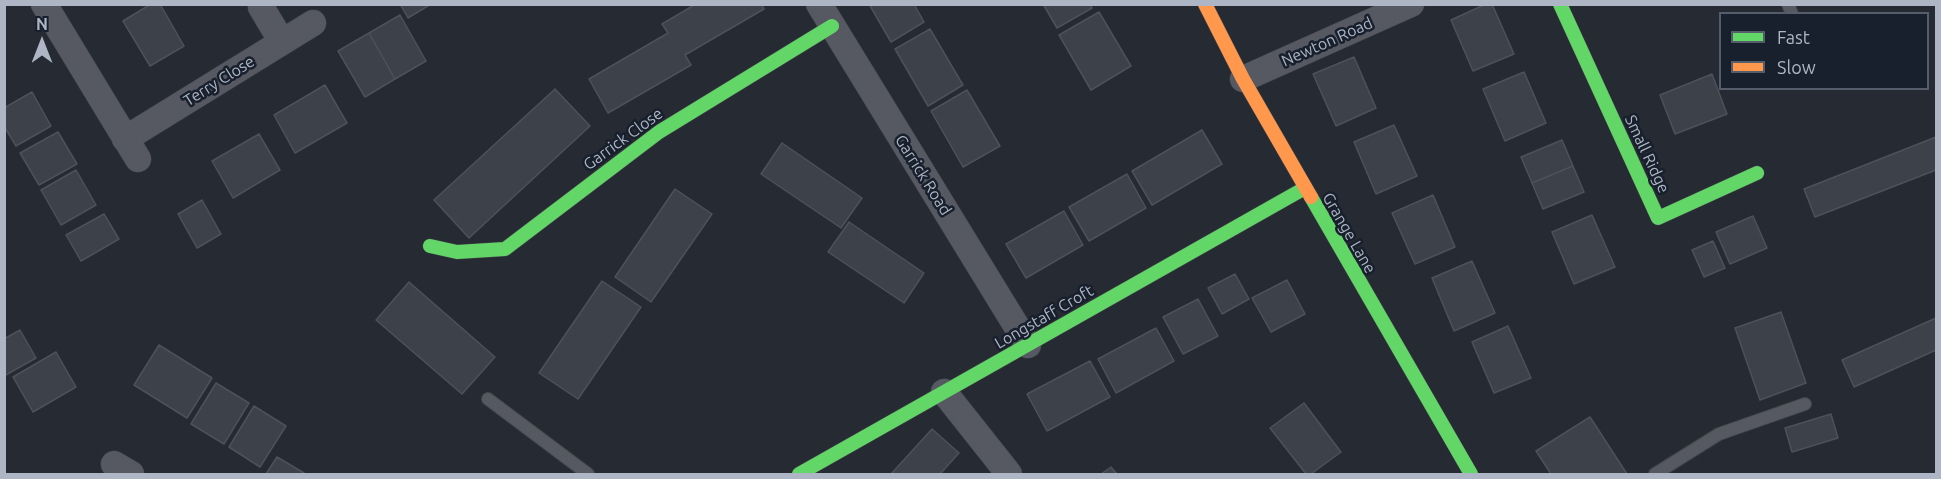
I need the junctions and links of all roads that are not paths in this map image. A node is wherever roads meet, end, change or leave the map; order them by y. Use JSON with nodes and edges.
{"nodes":[{"id":1,"x":44,"y":4,"type":"edge"},
{"id":2,"x":1205,"y":4,"type":"edge"},
{"id":3,"x":1411,"y":4,"type":"edge"},
{"id":4,"x":1560,"y":4,"type":"edge"},
{"id":5,"x":261,"y":7,"type":"dead end"},
{"id":6,"x":826,"y":15,"type":"edge"},
{"id":7,"x":313,"y":23,"type":"dead end"},
{"id":8,"x":282,"y":42,"type":"junction"},
{"id":9,"x":1243,"y":79,"type":"junction"},
{"id":10,"x":1757,"y":173,"type":"dead end"},
{"id":11,"x":1305,"y":188,"type":"junction"},
{"id":12,"x":430,"y":246,"type":"dead end"},
{"id":13,"x":1028,"y":345,"type":"junction"},
{"id":14,"x":944,"y":392,"type":"junction"},
{"id":15,"x":488,"y":399,"type":"dead end"},
{"id":16,"x":1805,"y":404,"type":"dead end"},
{"id":17,"x":588,"y":474,"type":"edge"},
{"id":18,"x":799,"y":474,"type":"edge"},
{"id":19,"x":1008,"y":474,"type":"edge"},
{"id":20,"x":1470,"y":474,"type":"edge"},
{"id":21,"x":1654,"y":474,"type":"edge"}],
"edges":[{"from":1,"to":8,"type":"street","name":"Terry Close"},
{"from":2,"to":9,"type":"street","name":"Grange Lane"},
{"from":3,"to":9,"type":"street","name":"Newton Road"},
{"from":4,"to":10,"type":"street","name":"Small Ridge"},
{"from":5,"to":8,"type":"street"},
{"from":6,"to":12,"type":"street","name":"Garrick Close"},
{"from":6,"to":13,"type":"street","name":"Garrick Road"},
{"from":7,"to":8,"type":"street","name":"Terry Close"},
{"from":9,"to":11,"type":"street","name":"Grange Lane"},
{"from":11,"to":13,"type":"street","name":"Longstaff Croft"},
{"from":11,"to":20,"type":"street","name":"Grange Lane"},
{"from":13,"to":14,"type":"street","name":"Longstaff Croft"},
{"from":14,"to":18,"type":"street","name":"Longstaff Croft"},
{"from":14,"to":19,"type":"street"},
{"from":15,"to":17,"type":"lane"},
{"from":16,"to":21,"type":"lane"}]}
